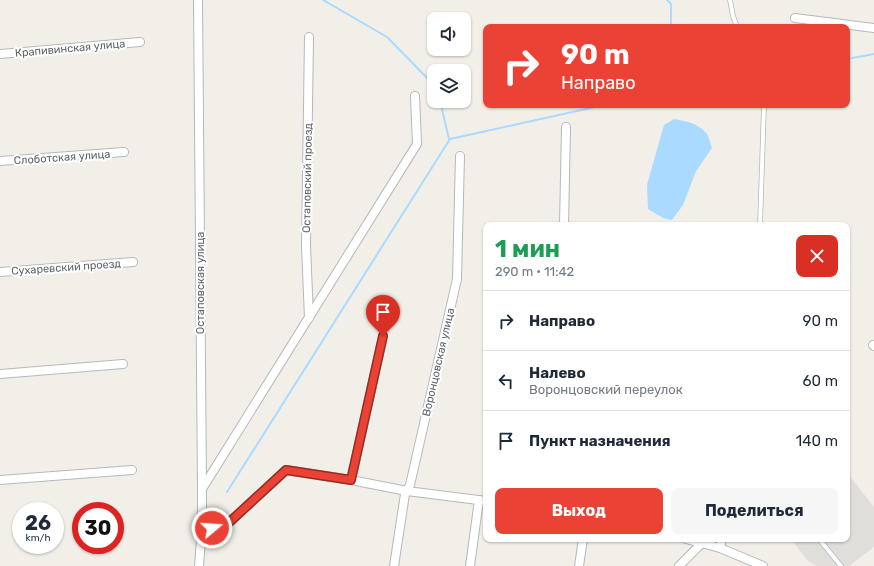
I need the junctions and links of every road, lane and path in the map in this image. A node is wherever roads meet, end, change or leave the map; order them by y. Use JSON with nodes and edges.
{"nodes":[{"id":1,"x":198,"y":0,"type":"edge"},
{"id":2,"x":730,"y":0,"type":"edge"},
{"id":3,"x":795,"y":18,"type":"dead end"},
{"id":4,"x":737,"y":24,"type":"edge"},
{"id":5,"x":842,"y":24,"type":"edge"},
{"id":6,"x":850,"y":25,"type":"edge"},
{"id":7,"x":874,"y":28,"type":"edge"},
{"id":8,"x":309,"y":37,"type":"dead end"},
{"id":9,"x":140,"y":42,"type":"dead end"},
{"id":10,"x":0,"y":54,"type":"edge"},
{"id":11,"x":415,"y":96,"type":"dead end"},
{"id":12,"x":764,"y":108,"type":"edge"},
{"id":13,"x":566,"y":127,"type":"dead end"},
{"id":14,"x":124,"y":152,"type":"dead end"},
{"id":15,"x":460,"y":156,"type":"dead end"},
{"id":16,"x":0,"y":161,"type":"edge"},
{"id":17,"x":564,"y":222,"type":"edge"},
{"id":18,"x":760,"y":222,"type":"edge"},
{"id":19,"x":133,"y":262,"type":"dead end"},
{"id":20,"x":0,"y":272,"type":"edge"},
{"id":21,"x":308,"y":319,"type":"junction"},
{"id":22,"x":383,"y":336,"type":"dead end"},
{"id":23,"x":123,"y":364,"type":"dead end"},
{"id":24,"x":0,"y":374,"type":"edge"},
{"id":25,"x":132,"y":470,"type":"dead end"},
{"id":26,"x":0,"y":480,"type":"edge"},
{"id":27,"x":351,"y":480,"type":"junction"},
{"id":28,"x":202,"y":489,"type":"junction"},
{"id":29,"x":407,"y":491,"type":"junction"},
{"id":30,"x":483,"y":500,"type":"edge"},
{"id":31,"x":202,"y":527,"type":"junction"},
{"id":32,"x":583,"y":542,"type":"edge"},
{"id":33,"x":698,"y":542,"type":"edge"},
{"id":34,"x":721,"y":542,"type":"edge"},
{"id":35,"x":821,"y":542,"type":"edge"},
{"id":36,"x":702,"y":543,"type":"junction"},
{"id":37,"x":720,"y":548,"type":"junction"},
{"id":38,"x":199,"y":566,"type":"edge"},
{"id":39,"x":394,"y":566,"type":"edge"},
{"id":40,"x":470,"y":566,"type":"edge"},
{"id":41,"x":579,"y":566,"type":"edge"},
{"id":42,"x":679,"y":566,"type":"edge"},
{"id":43,"x":763,"y":566,"type":"edge"},
{"id":44,"x":841,"y":566,"type":"edge"}],
"edges":[{"from":1,"to":28,"type":"street","name":"Остаповская улица"},
{"from":2,"to":4,"type":"lane"},
{"from":3,"to":5,"type":"street"},
{"from":6,"to":7,"type":"street"},
{"from":8,"to":21,"type":"street","name":"Остаповский проезд"},
{"from":9,"to":10,"type":"street","name":"Крапивинская улица"},
{"from":11,"to":21,"type":"street"},
{"from":12,"to":18,"type":"lane"},
{"from":13,"to":17,"type":"street"},
{"from":14,"to":16,"type":"street","name":"Слоботская улица"},
{"from":15,"to":29,"type":"street","name":"Воронцовская улица"},
{"from":19,"to":20,"type":"street","name":"Сухаревский проезд"},
{"from":21,"to":28,"type":"street"},
{"from":22,"to":27,"type":"street"},
{"from":23,"to":24,"type":"street"},
{"from":25,"to":26,"type":"street"},
{"from":27,"to":29,"type":"street"},
{"from":27,"to":31,"type":"street"},
{"from":28,"to":31,"type":"street","name":"Остаповская улица"},
{"from":29,"to":30,"type":"street"},
{"from":29,"to":39,"type":"street","name":"Воронцовская улица"},
{"from":30,"to":40,"type":"street"},
{"from":31,"to":38,"type":"street","name":"Остаповская улица"},
{"from":32,"to":41,"type":"street"},
{"from":33,"to":36,"type":"street"},
{"from":34,"to":37,"type":"street"},
{"from":35,"to":44,"type":"lane"},
{"from":36,"to":37,"type":"street"},
{"from":36,"to":42,"type":"street"},
{"from":37,"to":43,"type":"street"}]}
